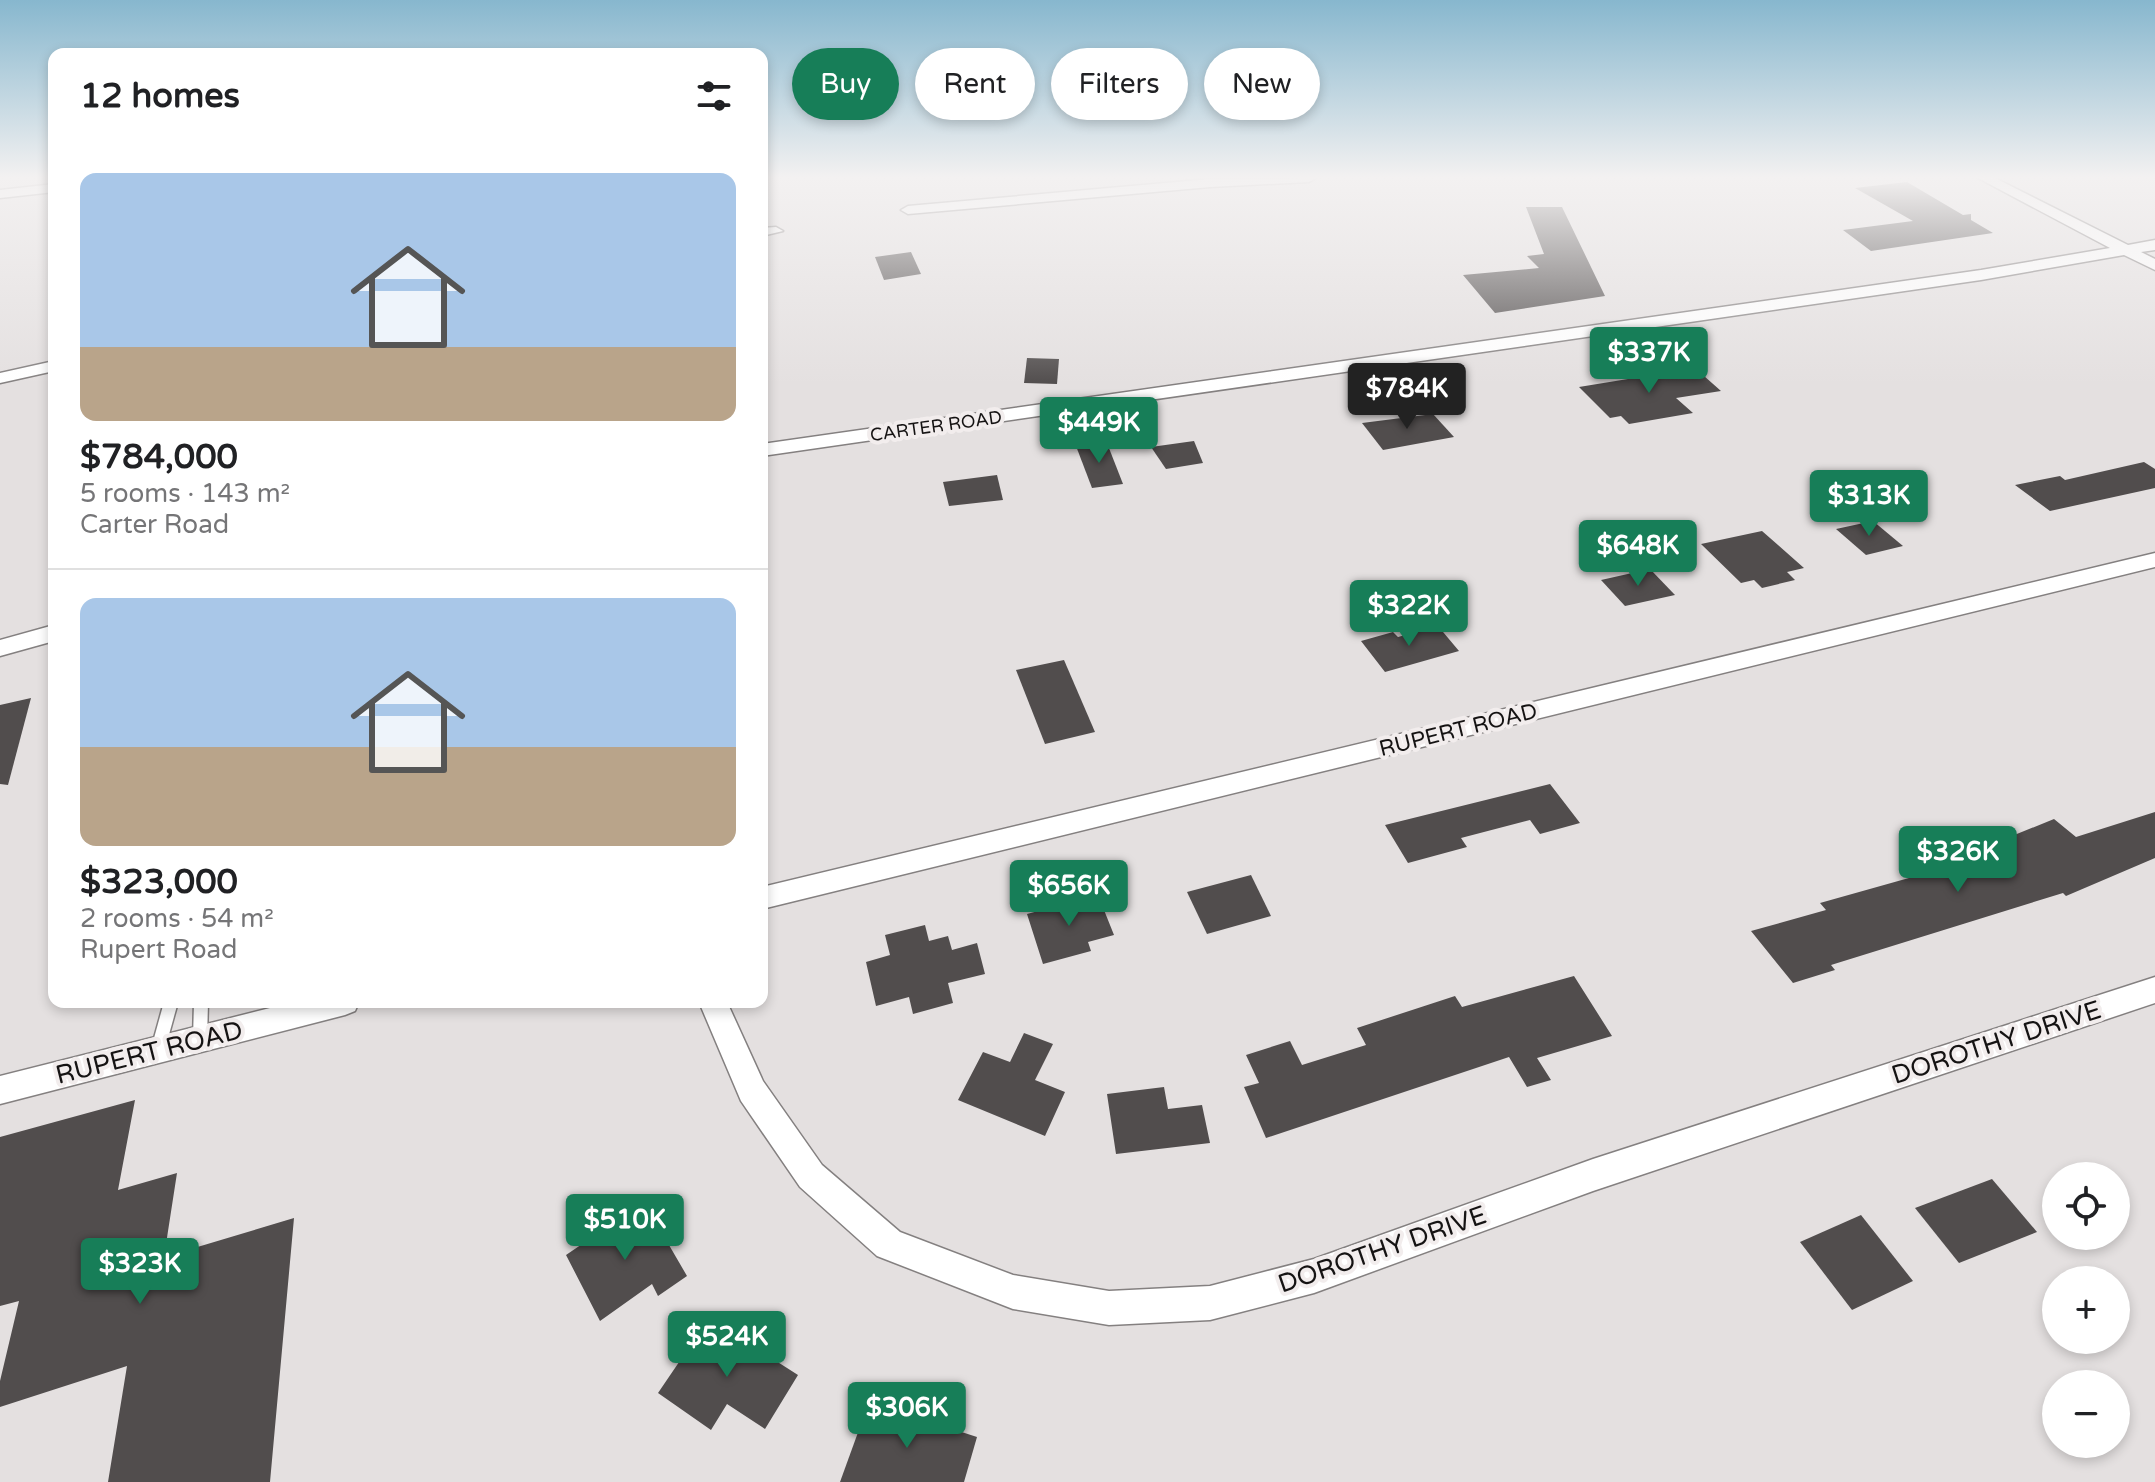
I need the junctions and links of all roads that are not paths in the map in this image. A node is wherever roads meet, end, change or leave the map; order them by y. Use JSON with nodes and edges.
{"nodes":[{"id":1,"x":2121,"y":247,"type":"edge"},
{"id":2,"x":2147,"y":247,"type":"edge"},
{"id":3,"x":2130,"y":252,"type":"junction"},
{"id":4,"x":2155,"y":265,"type":"edge"},
{"id":5,"x":48,"y":367,"type":"edge"},
{"id":6,"x":0,"y":378,"type":"edge"},
{"id":7,"x":768,"y":449,"type":"edge"},
{"id":8,"x":2155,"y":560,"type":"edge"},
{"id":9,"x":48,"y":635,"type":"edge"},
{"id":10,"x":0,"y":648,"type":"edge"},
{"id":11,"x":768,"y":897,"type":"edge"},
{"id":12,"x":2155,"y":990,"type":"edge"},
{"id":13,"x":169,"y":1008,"type":"edge"},
{"id":14,"x":201,"y":1008,"type":"edge"},
{"id":15,"x":321,"y":1008,"type":"edge"},
{"id":16,"x":716,"y":1008,"type":"edge"},
{"id":17,"x":200,"y":1039,"type":"junction"},
{"id":18,"x":158,"y":1049,"type":"junction"},
{"id":19,"x":0,"y":1090,"type":"edge"}],
"edges":[{"from":1,"to":3,"type":"street"},
{"from":2,"to":3,"type":"street","name":"CARTER ROAD"},
{"from":3,"to":4,"type":"street"},
{"from":3,"to":7,"type":"street","name":"CARTER ROAD"},
{"from":5,"to":6,"type":"street"},
{"from":8,"to":11,"type":"street","name":"RUPERT ROAD"},
{"from":9,"to":10,"type":"street"},
{"from":12,"to":16,"type":"street","name":"DOROTHY DRIVE"},
{"from":13,"to":18,"type":"lane"},
{"from":14,"to":17,"type":"lane"},
{"from":15,"to":17,"type":"street","name":"RUPERT ROAD"},
{"from":17,"to":18,"type":"street","name":"RUPERT ROAD"},
{"from":18,"to":19,"type":"street","name":"RUPERT ROAD"}]}
